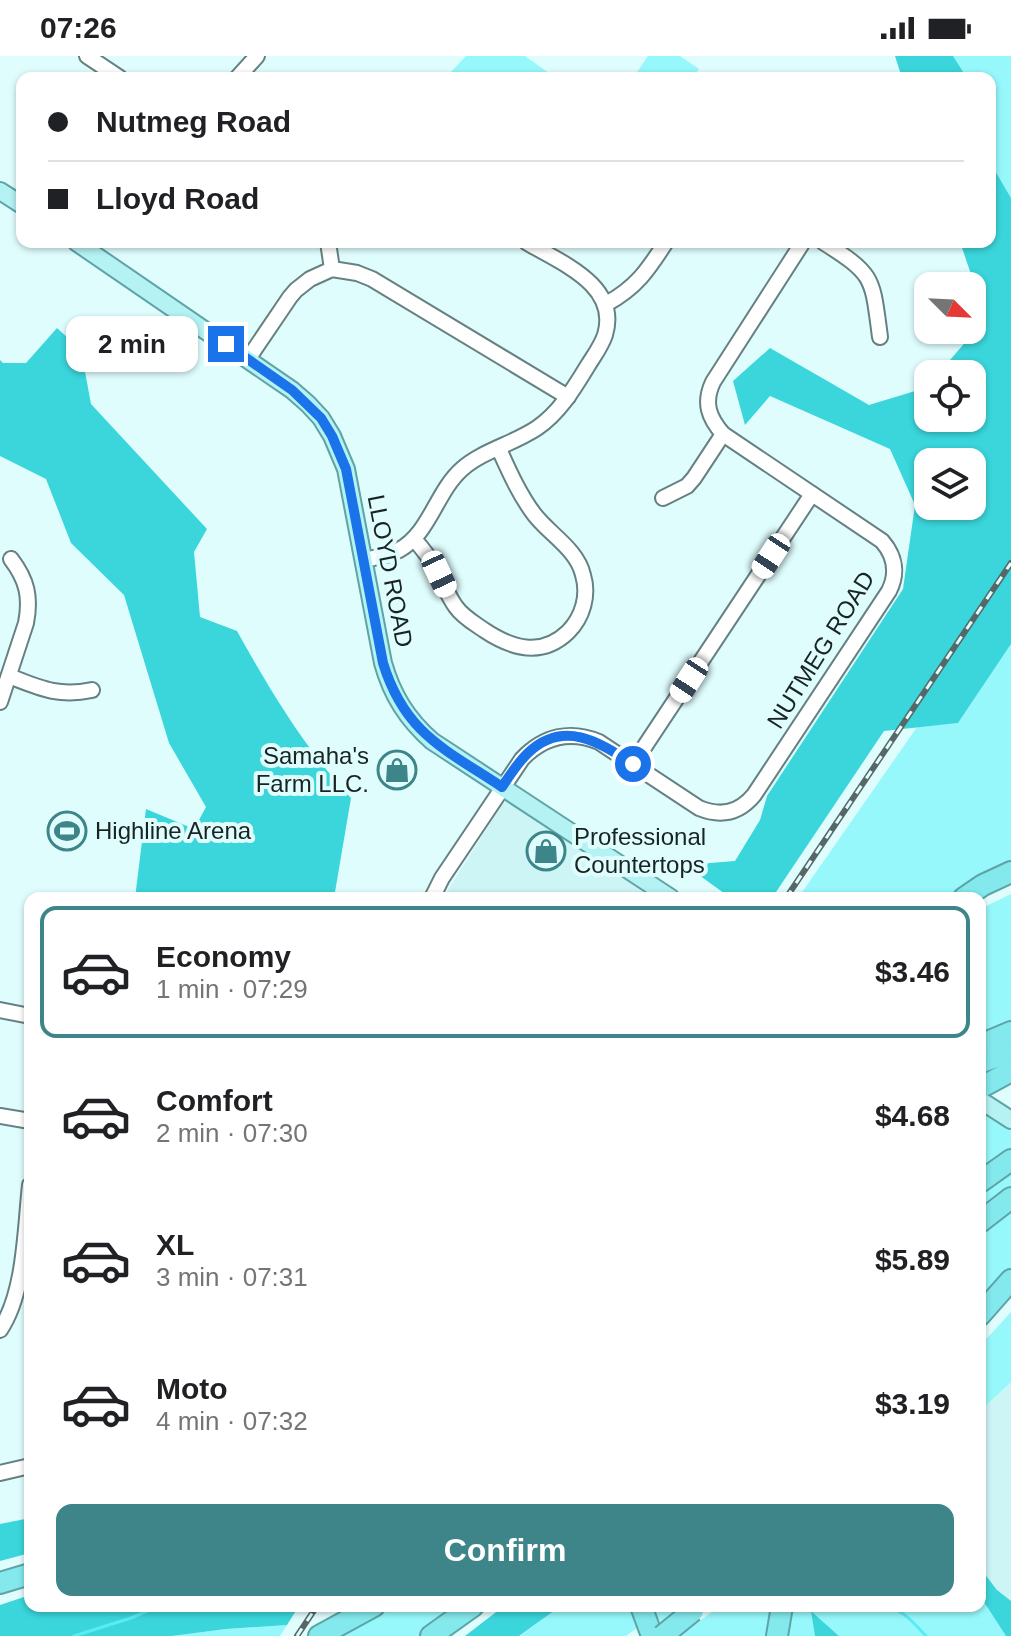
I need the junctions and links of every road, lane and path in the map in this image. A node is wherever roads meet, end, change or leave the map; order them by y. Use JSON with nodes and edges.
{"nodes":[{"id":1,"x":87,"y":56,"type":"edge"},
{"id":2,"x":257,"y":56,"type":"edge"},
{"id":3,"x":111,"y":72,"type":"edge"},
{"id":4,"x":242,"y":72,"type":"edge"},
{"id":5,"x":85,"y":248,"type":"edge"},
{"id":6,"x":329,"y":248,"type":"edge"},
{"id":7,"x":536,"y":248,"type":"edge"},
{"id":8,"x":662,"y":248,"type":"edge"},
{"id":9,"x":799,"y":248,"type":"edge"},
{"id":10,"x":832,"y":248,"type":"edge"},
{"id":11,"x":332,"y":269,"type":"junction"},
{"id":12,"x":606,"y":304,"type":"junction"},
{"id":13,"x":880,"y":337,"type":"dead end"},
{"id":14,"x":248,"y":359,"type":"junction"},
{"id":15,"x":568,"y":397,"type":"junction"},
{"id":16,"x":723,"y":434,"type":"junction"},
{"id":17,"x":499,"y":449,"type":"junction"},
{"id":18,"x":812,"y":494,"type":"junction"},
{"id":19,"x":663,"y":498,"type":"dead end"},
{"id":20,"x":414,"y":539,"type":"junction"},
{"id":21,"x":11,"y":559,"type":"dead end"},
{"id":22,"x":364,"y":560,"type":"junction"},
{"id":23,"x":9,"y":676,"type":"junction"},
{"id":24,"x":92,"y":690,"type":"dead end"},
{"id":25,"x":0,"y":702,"type":"edge"},
{"id":26,"x":633,"y":764,"type":"junction"},
{"id":27,"x":502,"y":787,"type":"junction"},
{"id":28,"x":1011,"y":872,"type":"edge"},
{"id":29,"x":1011,"y":884,"type":"edge"},
{"id":30,"x":435,"y":892,"type":"edge"},
{"id":31,"x":662,"y":892,"type":"edge"},
{"id":32,"x":973,"y":892,"type":"edge"},
{"id":33,"x":986,"y":898,"type":"edge"},
{"id":34,"x":0,"y":1010,"type":"edge"},
{"id":35,"x":24,"y":1015,"type":"edge"},
{"id":36,"x":1011,"y":1032,"type":"edge"},
{"id":37,"x":986,"y":1042,"type":"edge"},
{"id":38,"x":1011,"y":1051,"type":"edge"},
{"id":39,"x":986,"y":1061,"type":"edge"},
{"id":40,"x":1011,"y":1071,"type":"edge"},
{"id":41,"x":986,"y":1085,"type":"edge"},
{"id":42,"x":986,"y":1104,"type":"edge"},
{"id":43,"x":0,"y":1116,"type":"edge"},
{"id":44,"x":24,"y":1120,"type":"edge"},
{"id":45,"x":1011,"y":1120,"type":"edge"},
{"id":46,"x":1007,"y":1163,"type":"edge"},
{"id":47,"x":986,"y":1175,"type":"edge"},
{"id":48,"x":1011,"y":1198,"type":"edge"},
{"id":49,"x":986,"y":1217,"type":"edge"},
{"id":50,"x":24,"y":1236,"type":"edge"},
{"id":51,"x":1011,"y":1280,"type":"edge"},
{"id":52,"x":986,"y":1308,"type":"edge"},
{"id":53,"x":0,"y":1330,"type":"edge"},
{"id":54,"x":24,"y":1467,"type":"edge"},
{"id":55,"x":0,"y":1473,"type":"edge"},
{"id":56,"x":24,"y":1576,"type":"edge"},
{"id":57,"x":0,"y":1583,"type":"edge"},
{"id":58,"x":363,"y":1612,"type":"edge"},
{"id":59,"x":465,"y":1612,"type":"edge"},
{"id":60,"x":643,"y":1612,"type":"edge"},
{"id":61,"x":656,"y":1612,"type":"edge"},
{"id":62,"x":690,"y":1612,"type":"edge"},
{"id":63,"x":781,"y":1612,"type":"edge"},
{"id":64,"x":323,"y":1634,"type":"edge"},
{"id":65,"x":431,"y":1636,"type":"edge"},
{"id":66,"x":652,"y":1636,"type":"edge"},
{"id":67,"x":663,"y":1636,"type":"edge"},
{"id":68,"x":777,"y":1636,"type":"edge"}],
"edges":[{"from":1,"to":3,"type":"street"},
{"from":2,"to":4,"type":"street"},
{"from":5,"to":14,"type":"main road","name":"LLOYD ROAD"},
{"from":6,"to":11,"type":"street"},
{"from":7,"to":12,"type":"street"},
{"from":8,"to":12,"type":"street"},
{"from":9,"to":16,"type":"street"},
{"from":10,"to":13,"type":"street"},
{"from":11,"to":14,"type":"street"},
{"from":11,"to":15,"type":"street"},
{"from":12,"to":15,"type":"street"},
{"from":14,"to":22,"type":"main road","name":"LLOYD ROAD"},
{"from":15,"to":17,"type":"street"},
{"from":16,"to":18,"type":"street","name":"NUTMEG ROAD"},
{"from":16,"to":19,"type":"street"},
{"from":17,"to":20,"type":"street"},
{"from":17,"to":20,"type":"street"},
{"from":18,"to":26,"type":"street"},
{"from":18,"to":26,"type":"street","name":"NUTMEG ROAD"},
{"from":20,"to":22,"type":"street"},
{"from":21,"to":23,"type":"street"},
{"from":22,"to":27,"type":"main road","name":"LLOYD ROAD"},
{"from":23,"to":24,"type":"street"},
{"from":23,"to":25,"type":"street"},
{"from":26,"to":27,"type":"street","name":"NUTMEG ROAD"},
{"from":27,"to":30,"type":"street","name":"NUTMEG ROAD"},
{"from":27,"to":31,"type":"main road","name":"LLOYD ROAD"},
{"from":28,"to":32,"type":"highway"},
{"from":29,"to":33,"type":"highway"},
{"from":34,"to":35,"type":"street"},
{"from":36,"to":37,"type":"highway"},
{"from":38,"to":39,"type":"highway"},
{"from":40,"to":41,"type":"highway"},
{"from":42,"to":45,"type":"main road"},
{"from":43,"to":44,"type":"street"},
{"from":46,"to":47,"type":"highway"},
{"from":48,"to":49,"type":"highway"},
{"from":50,"to":53,"type":"street"},
{"from":51,"to":52,"type":"highway"},
{"from":54,"to":55,"type":"street"},
{"from":56,"to":57,"type":"highway"},
{"from":58,"to":64,"type":"highway"},
{"from":59,"to":65,"type":"highway"},
{"from":60,"to":66,"type":"highway"},
{"from":61,"to":67,"type":"highway"},
{"from":62,"to":67,"type":"highway","bridge":true},
{"from":63,"to":68,"type":"highway"}]}
